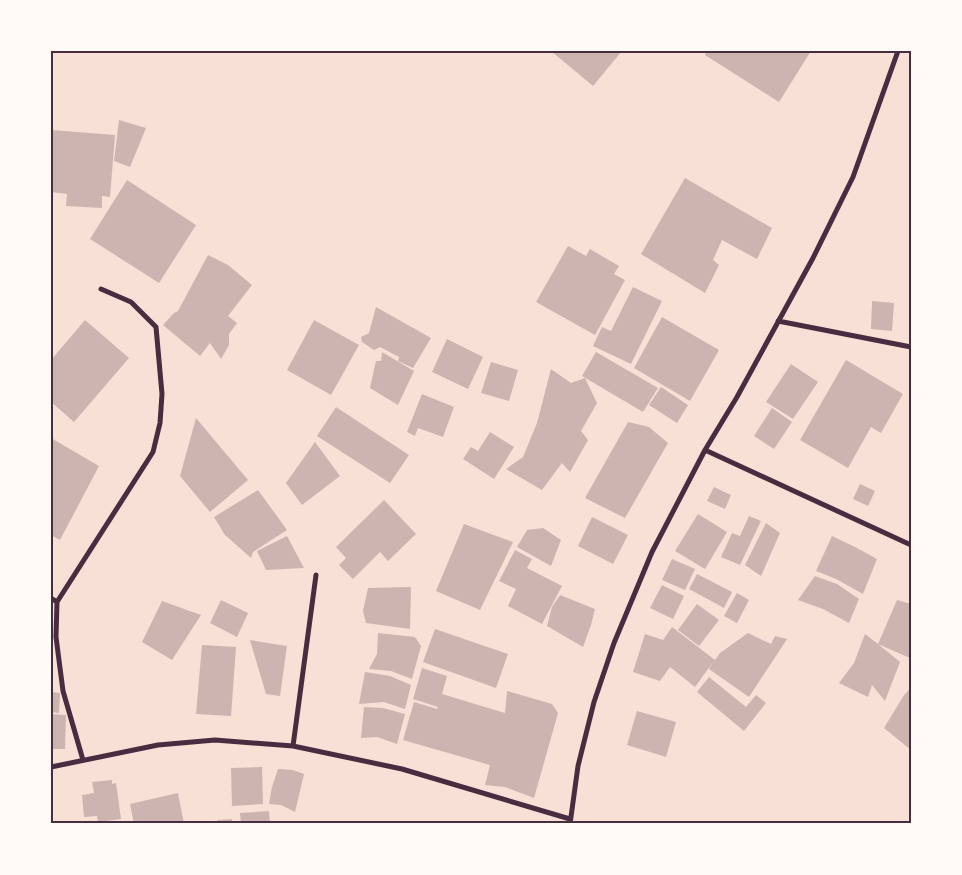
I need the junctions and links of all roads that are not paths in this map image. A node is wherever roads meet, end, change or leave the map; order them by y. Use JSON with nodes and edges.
{"nodes":[{"id":1,"x":898,"y":51,"type":"edge"},
{"id":2,"x":101,"y":289,"type":"dead end"},
{"id":3,"x":778,"y":321,"type":"junction"},
{"id":4,"x":911,"y":347,"type":"edge"},
{"id":5,"x":705,"y":450,"type":"junction"},
{"id":6,"x":911,"y":545,"type":"edge"},
{"id":7,"x":316,"y":575,"type":"dead end"},
{"id":8,"x":51,"y":598,"type":"edge"},
{"id":9,"x":57,"y":602,"type":"junction"},
{"id":10,"x":293,"y":746,"type":"junction"},
{"id":11,"x":83,"y":760,"type":"junction"},
{"id":12,"x":51,"y":767,"type":"edge"},
{"id":13,"x":570,"y":821,"type":"edge"}],
"edges":[{"from":1,"to":3,"type":"street"},
{"from":2,"to":9,"type":"street"},
{"from":3,"to":4,"type":"street"},
{"from":3,"to":5,"type":"street"},
{"from":5,"to":6,"type":"street"},
{"from":5,"to":13,"type":"street"},
{"from":7,"to":10,"type":"street"},
{"from":8,"to":9,"type":"street"},
{"from":9,"to":11,"type":"street"},
{"from":10,"to":11,"type":"street"},
{"from":10,"to":13,"type":"street"},
{"from":11,"to":12,"type":"street"}]}
